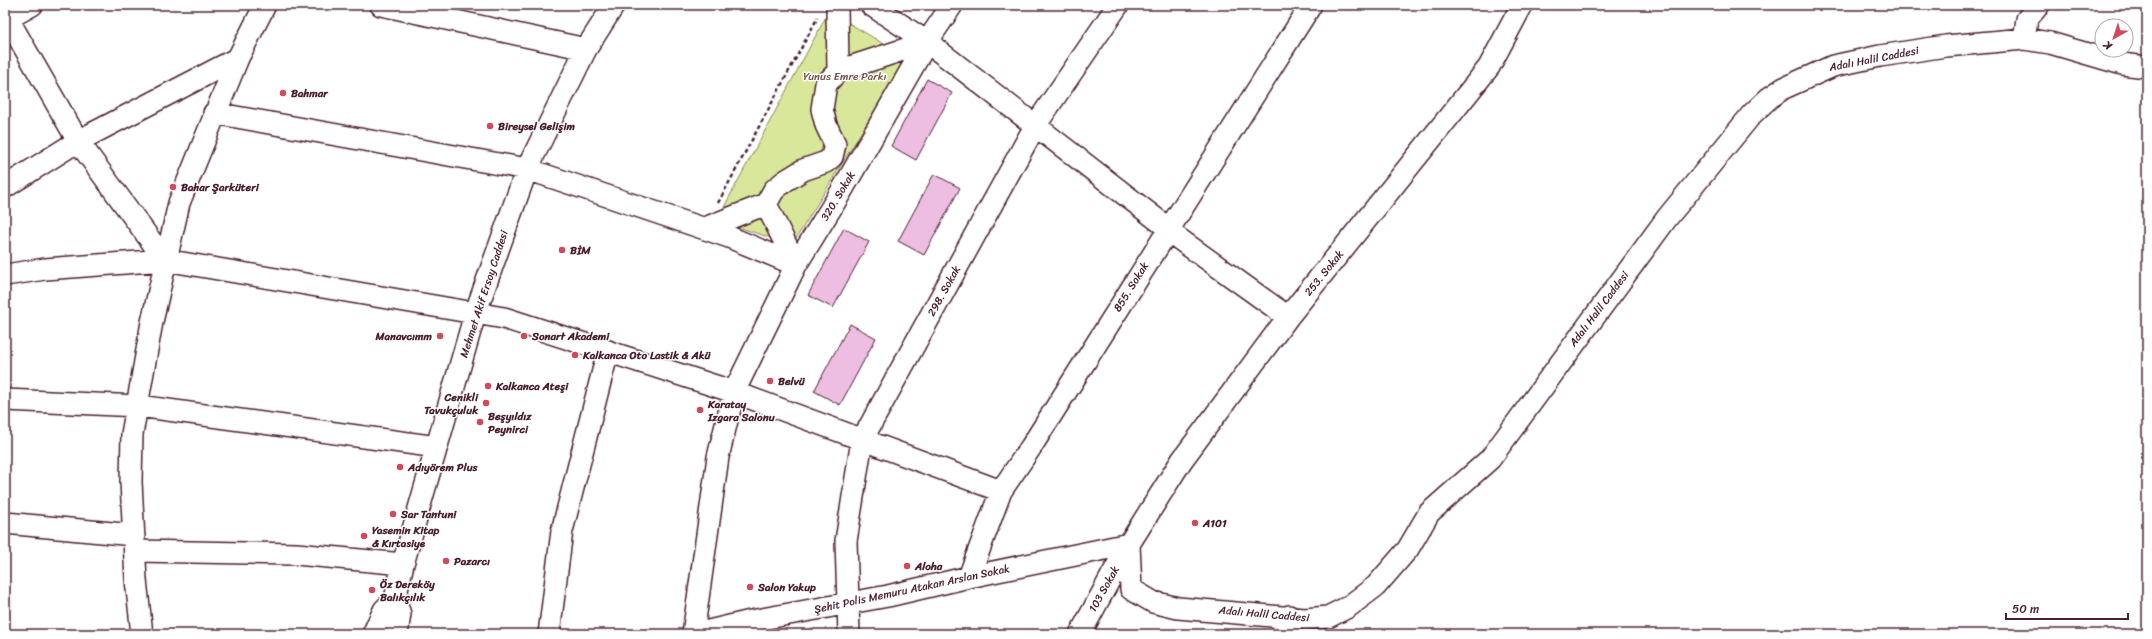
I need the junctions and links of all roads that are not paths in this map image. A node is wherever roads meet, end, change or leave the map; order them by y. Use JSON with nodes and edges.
{"nodes":[{"id":1,"x":32,"y":5,"type":"edge"},
{"id":2,"x":265,"y":5,"type":"edge"},
{"id":3,"x":381,"y":5,"type":"edge"},
{"id":4,"x":614,"y":5,"type":"edge"},
{"id":5,"x":871,"y":5,"type":"edge"},
{"id":6,"x":952,"y":5,"type":"edge"},
{"id":7,"x":1118,"y":5,"type":"edge"},
{"id":8,"x":1311,"y":5,"type":"edge"},
{"id":9,"x":1522,"y":5,"type":"edge"},
{"id":10,"x":2039,"y":5,"type":"edge"},
{"id":11,"x":829,"y":8,"type":"edge"},
{"id":12,"x":6,"y":17,"type":"edge"},
{"id":13,"x":2024,"y":39,"type":"junction"},
{"id":14,"x":927,"y":42,"type":"junction"},
{"id":15,"x":586,"y":49,"type":"junction"},
{"id":16,"x":238,"y":58,"type":"junction"},
{"id":17,"x":2147,"y":67,"type":"edge"},
{"id":18,"x":838,"y":70,"type":"junction"},
{"id":19,"x":214,"y":113,"type":"junction"},
{"id":20,"x":1035,"y":126,"type":"junction"},
{"id":21,"x":78,"y":141,"type":"junction"},
{"id":22,"x":832,"y":157,"type":"junction"},
{"id":23,"x":527,"y":169,"type":"junction"},
{"id":24,"x":853,"y":171,"type":"junction"},
{"id":25,"x":5,"y":187,"type":"edge"},
{"id":26,"x":766,"y":204,"type":"junction"},
{"id":27,"x":704,"y":228,"type":"junction"},
{"id":28,"x":1168,"y":228,"type":"junction"},
{"id":29,"x":165,"y":260,"type":"junction"},
{"id":30,"x":796,"y":265,"type":"junction"},
{"id":31,"x":5,"y":275,"type":"edge"},
{"id":32,"x":475,"y":314,"type":"junction"},
{"id":33,"x":1288,"y":317,"type":"junction"},
{"id":34,"x":608,"y":351,"type":"junction"},
{"id":35,"x":734,"y":392,"type":"junction"},
{"id":36,"x":5,"y":400,"type":"edge"},
{"id":37,"x":139,"y":406,"type":"junction"},
{"id":38,"x":862,"y":440,"type":"junction"},
{"id":39,"x":437,"y":447,"type":"junction"},
{"id":40,"x":1001,"y":491,"type":"junction"},
{"id":41,"x":5,"y":523,"type":"edge"},
{"id":42,"x":135,"y":543,"type":"junction"},
{"id":43,"x":1129,"y":544,"type":"junction"},
{"id":44,"x":403,"y":564,"type":"junction"},
{"id":45,"x":969,"y":577,"type":"junction"},
{"id":46,"x":395,"y":599,"type":"junction"},
{"id":47,"x":847,"y":604,"type":"junction"},
{"id":48,"x":1285,"y":625,"type":"edge"},
{"id":49,"x":142,"y":634,"type":"edge"},
{"id":50,"x":373,"y":634,"type":"edge"},
{"id":51,"x":397,"y":634,"type":"edge"},
{"id":52,"x":549,"y":634,"type":"edge"},
{"id":53,"x":694,"y":634,"type":"edge"},
{"id":54,"x":849,"y":634,"type":"edge"},
{"id":55,"x":1080,"y":634,"type":"edge"}],
"edges":[{"from":1,"to":12,"type":"street"},
{"from":2,"to":16,"type":"street"},
{"from":3,"to":15,"type":"street"},
{"from":4,"to":15,"type":"street","name":"Mehmet Akif Ersoy Caddesi"},
{"from":5,"to":14,"type":"street"},
{"from":6,"to":14,"type":"street","name":"320. Sokak"},
{"from":7,"to":20,"type":"street","name":"298. Sokak"},
{"from":8,"to":28,"type":"street","name":"855. Sokak"},
{"from":9,"to":33,"type":"street","name":"253. Sokak"},
{"from":10,"to":13,"type":"street"},
{"from":11,"to":18,"type":"street"},
{"from":12,"to":21,"type":"street"},
{"from":13,"to":17,"type":"street","name":"Adalı Halil Caddesi"},
{"from":13,"to":48,"type":"street","name":"Adalı Halil Caddesi"},
{"from":14,"to":18,"type":"street"},
{"from":14,"to":20,"type":"street"},
{"from":14,"to":24,"type":"street","name":"320. Sokak"},
{"from":15,"to":23,"type":"street","name":"Mehmet Akif Ersoy Caddesi"},
{"from":16,"to":19,"type":"street"},
{"from":16,"to":21,"type":"street"},
{"from":18,"to":22,"type":"street"},
{"from":19,"to":23,"type":"street"},
{"from":19,"to":29,"type":"street"},
{"from":20,"to":28,"type":"street"},
{"from":20,"to":38,"type":"street","name":"298. Sokak"},
{"from":21,"to":25,"type":"street"},
{"from":21,"to":29,"type":"street"},
{"from":22,"to":24,"type":"street"},
{"from":22,"to":26,"type":"street"},
{"from":23,"to":27,"type":"street"},
{"from":23,"to":32,"type":"street","name":"Mehmet Akif Ersoy Caddesi"},
{"from":24,"to":30,"type":"street","name":"320. Sokak"},
{"from":26,"to":27,"type":"street"},
{"from":26,"to":30,"type":"street"},
{"from":27,"to":30,"type":"street"},
{"from":28,"to":33,"type":"street"},
{"from":28,"to":40,"type":"street","name":"855. Sokak"},
{"from":29,"to":31,"type":"street"},
{"from":29,"to":32,"type":"street"},
{"from":29,"to":37,"type":"street"},
{"from":30,"to":35,"type":"street","name":"320. Sokak"},
{"from":32,"to":34,"type":"street"},
{"from":32,"to":39,"type":"street","name":"Mehmet Akif Ersoy Caddesi"},
{"from":33,"to":43,"type":"street","name":"253. Sokak"},
{"from":34,"to":35,"type":"street"},
{"from":34,"to":52,"type":"street"},
{"from":35,"to":38,"type":"street"},
{"from":35,"to":53,"type":"street","name":"320. Sokak"},
{"from":36,"to":37,"type":"street"},
{"from":37,"to":39,"type":"street"},
{"from":37,"to":42,"type":"street"},
{"from":38,"to":40,"type":"street"},
{"from":38,"to":47,"type":"street","name":"298. Sokak"},
{"from":39,"to":44,"type":"street","name":"Mehmet Akif Ersoy Caddesi"},
{"from":40,"to":45,"type":"street","name":"855. Sokak"},
{"from":41,"to":42,"type":"street"},
{"from":42,"to":44,"type":"street"},
{"from":42,"to":49,"type":"street"},
{"from":43,"to":45,"type":"street","name":"Şehit Polis Memuru Atakan Arslan Sokak"},
{"from":43,"to":48,"type":"street","name":"Adalı Halil Caddesi"},
{"from":43,"to":55,"type":"street","name":"103 Sokak"},
{"from":44,"to":46,"type":"street","name":"Mehmet Akif Ersoy Caddesi"},
{"from":45,"to":47,"type":"street","name":"Şehit Polis Memuru Atakan Arslan Sokak"},
{"from":46,"to":50,"type":"street"},
{"from":46,"to":51,"type":"street"},
{"from":47,"to":53,"type":"street","name":"Şehit Polis Memuru Atakan Arslan Sokak"},
{"from":47,"to":54,"type":"street","name":"298. Sokak"}]}
